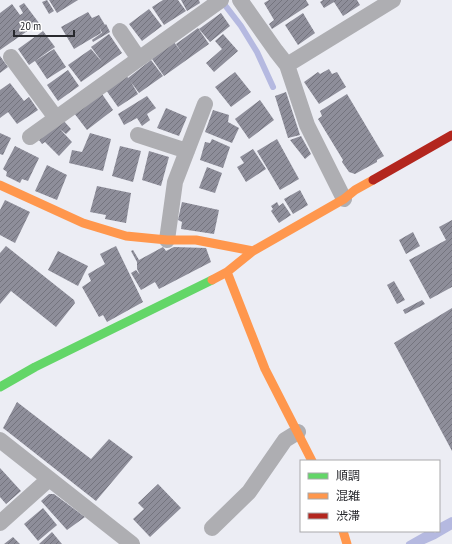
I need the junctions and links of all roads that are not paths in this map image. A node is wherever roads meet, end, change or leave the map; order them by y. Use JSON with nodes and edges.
{"nodes":[{"id":1,"x":393,"y":0,"type":"edge"},
{"id":2,"x":219,"y":1,"type":"edge"},
{"id":3,"x":243,"y":1,"type":"edge"},
{"id":4,"x":120,"y":31,"type":"dead end"},
{"id":5,"x":12,"y":57,"type":"dead end"},
{"id":6,"x":139,"y":59,"type":"junction"},
{"id":7,"x":287,"y":65,"type":"junction"},
{"id":8,"x":205,"y":104,"type":"dead end"},
{"id":9,"x":56,"y":118,"type":"junction"},
{"id":10,"x":138,"y":135,"type":"dead end"},
{"id":11,"x":452,"y":135,"type":"edge"},
{"id":12,"x":30,"y":137,"type":"dead end"},
{"id":13,"x":187,"y":151,"type":"junction"},
{"id":14,"x":0,"y":185,"type":"edge"},
{"id":15,"x":344,"y":199,"type":"junction"},
{"id":16,"x":167,"y":240,"type":"junction"},
{"id":17,"x":253,"y":251,"type":"junction"},
{"id":18,"x":227,"y":272,"type":"junction"},
{"id":19,"x":0,"y":388,"type":"edge"},
{"id":20,"x":298,"y":432,"type":"junction"},
{"id":21,"x":0,"y":440,"type":"edge"},
{"id":22,"x":312,"y":460,"type":"edge"},
{"id":23,"x":49,"y":480,"type":"junction"},
{"id":24,"x":0,"y":523,"type":"edge"},
{"id":25,"x":212,"y":528,"type":"dead end"},
{"id":26,"x":343,"y":532,"type":"edge"},
{"id":27,"x":132,"y":544,"type":"edge"},
{"id":28,"x":347,"y":544,"type":"edge"}],
"edges":[{"from":1,"to":7,"type":"street"},
{"from":2,"to":6,"type":"street"},
{"from":3,"to":7,"type":"street"},
{"from":4,"to":6,"type":"street"},
{"from":5,"to":9,"type":"street"},
{"from":6,"to":9,"type":"street"},
{"from":7,"to":15,"type":"street"},
{"from":8,"to":13,"type":"street"},
{"from":9,"to":12,"type":"street"},
{"from":10,"to":13,"type":"street"},
{"from":11,"to":15,"type":"street"},
{"from":13,"to":16,"type":"street"},
{"from":14,"to":16,"type":"street"},
{"from":15,"to":17,"type":"street"},
{"from":16,"to":17,"type":"street"},
{"from":17,"to":18,"type":"street"},
{"from":18,"to":19,"type":"street"},
{"from":18,"to":20,"type":"street"},
{"from":20,"to":22,"type":"street"},
{"from":20,"to":25,"type":"street"},
{"from":21,"to":23,"type":"street"},
{"from":23,"to":24,"type":"street"},
{"from":23,"to":27,"type":"street"},
{"from":26,"to":28,"type":"street"}]}
